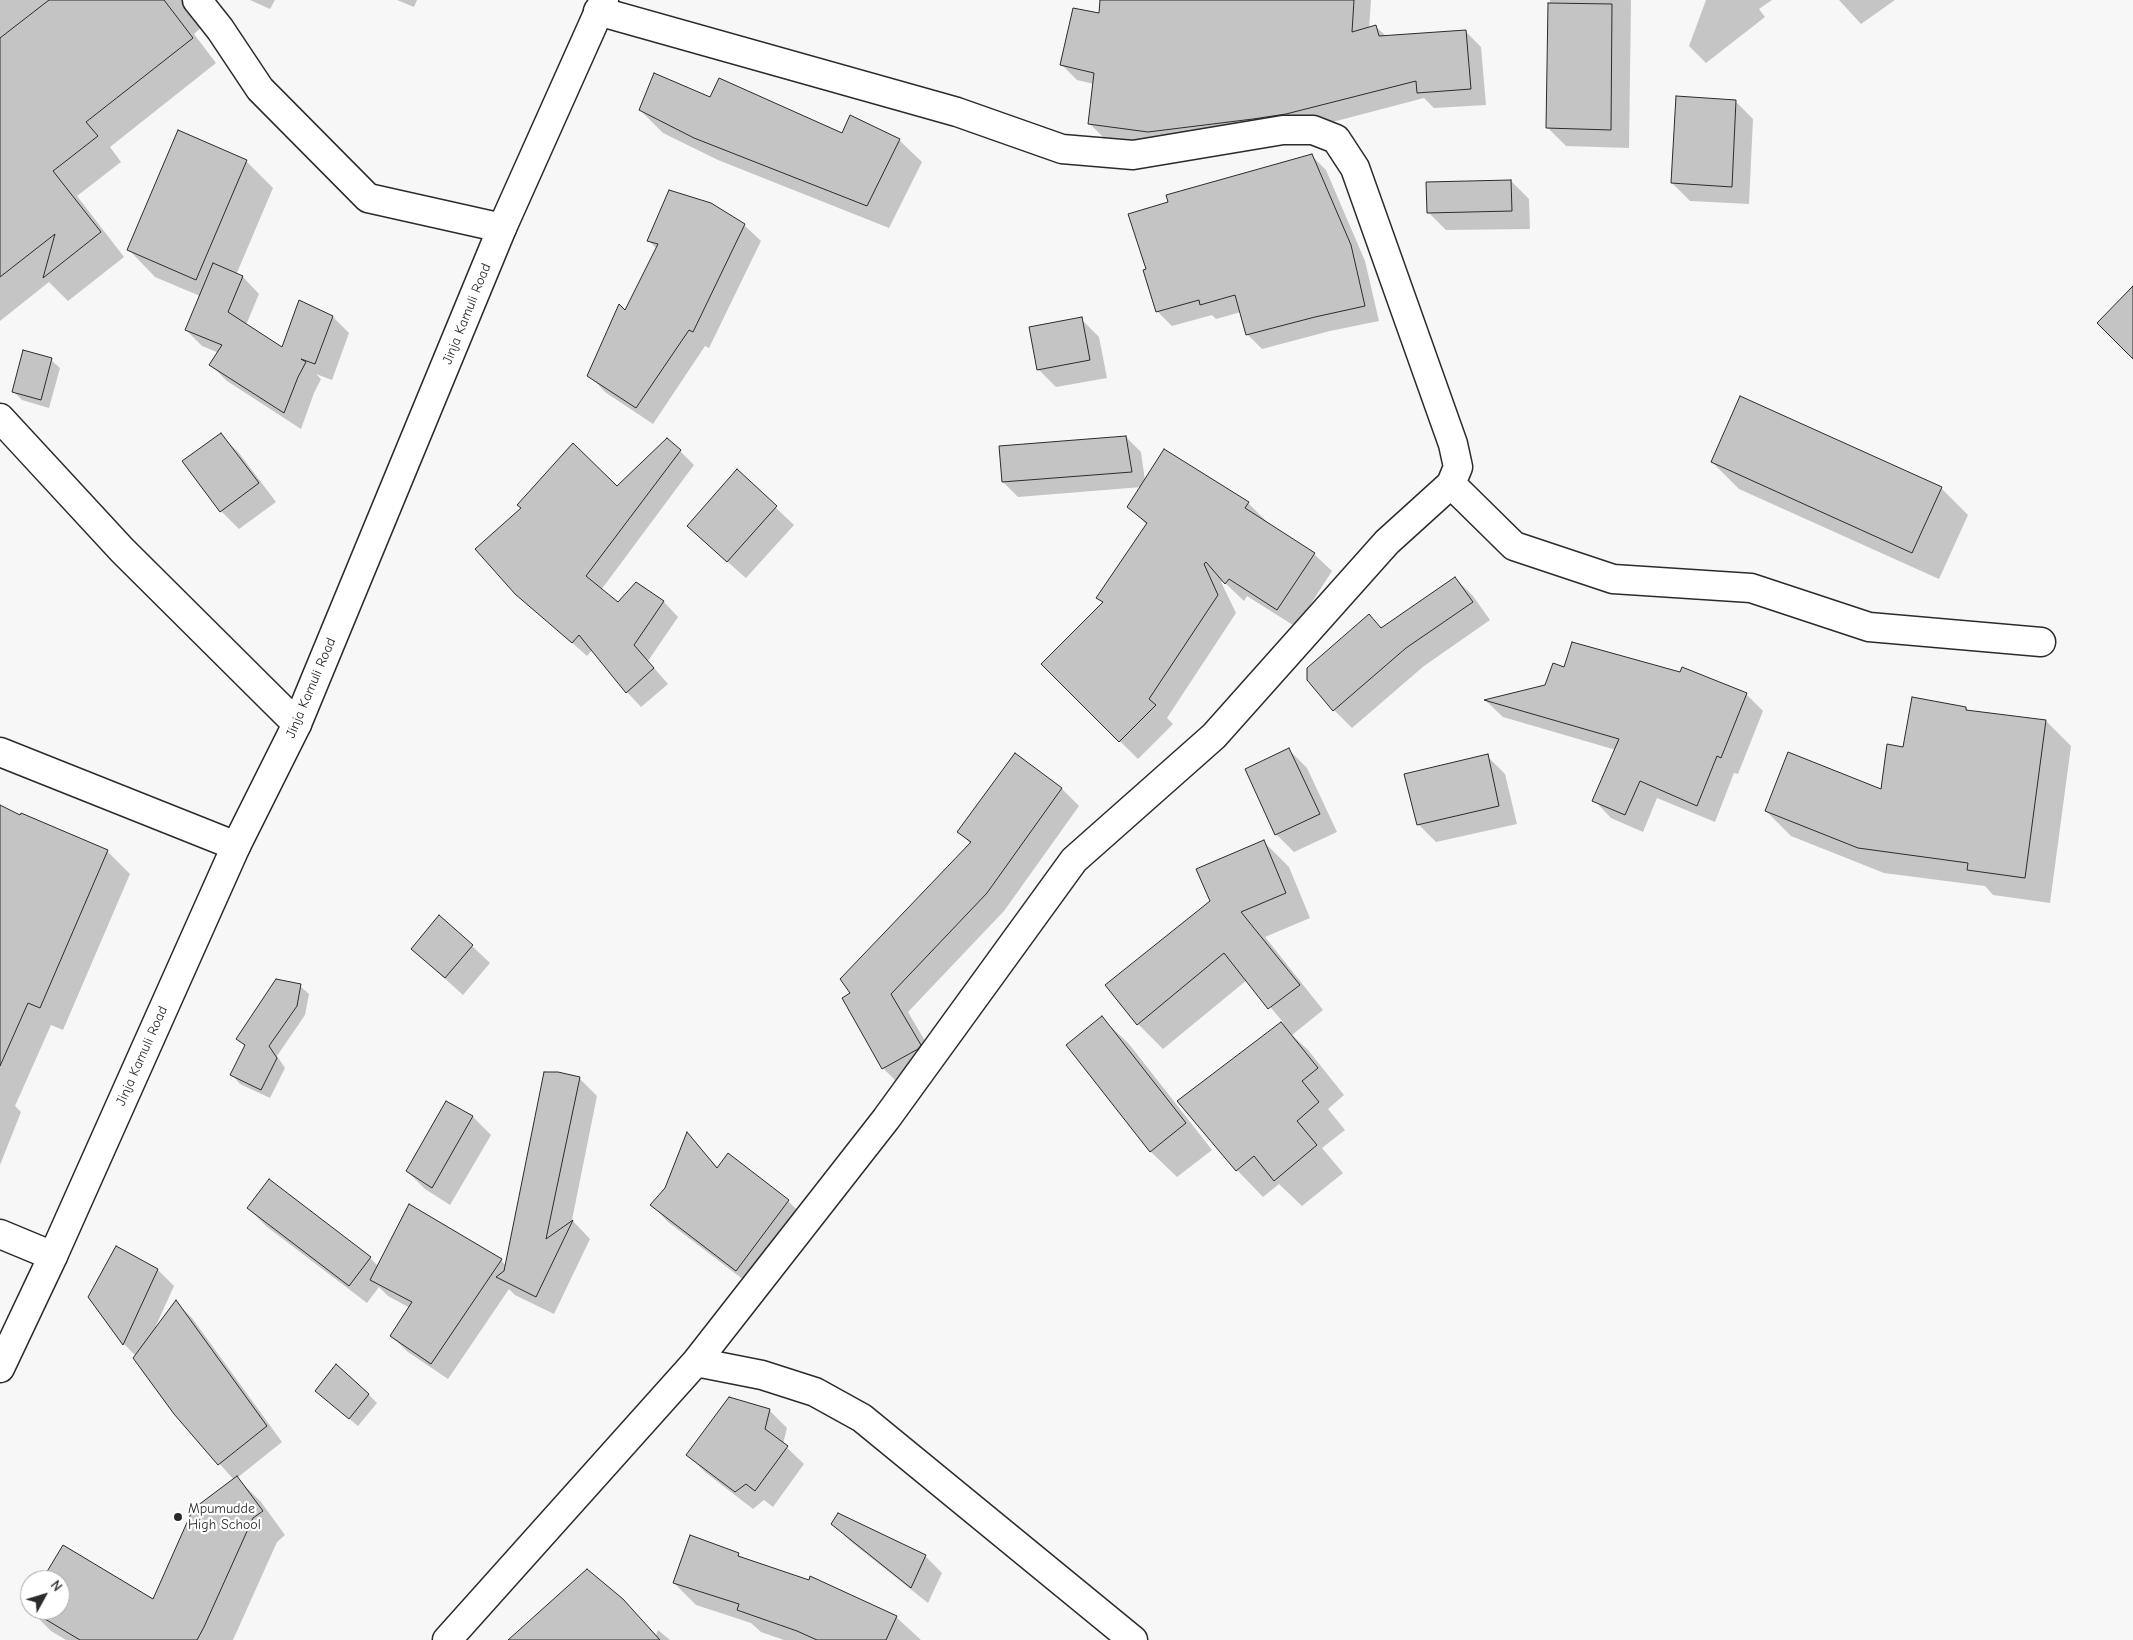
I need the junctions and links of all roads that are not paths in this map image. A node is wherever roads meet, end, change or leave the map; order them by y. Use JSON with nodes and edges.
{"nodes":[{"id":1,"x":197,"y":0,"type":"edge"},
{"id":2,"x":601,"y":6,"type":"edge"},
{"id":3,"x":502,"y":228,"type":"junction"},
{"id":4,"x":0,"y":418,"type":"edge"},
{"id":5,"x":1451,"y":484,"type":"junction"},
{"id":6,"x":2042,"y":642,"type":"dead end"},
{"id":7,"x":297,"y":724,"type":"junction"},
{"id":8,"x":0,"y":752,"type":"edge"},
{"id":9,"x":236,"y":846,"type":"junction"},
{"id":10,"x":0,"y":1234,"type":"edge"},
{"id":11,"x":53,"y":1256,"type":"junction"},
{"id":12,"x":696,"y":1362,"type":"junction"},
{"id":13,"x":0,"y":1368,"type":"edge"},
{"id":14,"x":447,"y":1640,"type":"edge"},
{"id":15,"x":1133,"y":1640,"type":"edge"}],
"edges":[{"from":1,"to":3,"type":"street"},
{"from":2,"to":3,"type":"street","name":"Jinja Kamuli Road"},
{"from":2,"to":5,"type":"street"},
{"from":3,"to":7,"type":"street","name":"Jinja Kamuli Road"},
{"from":4,"to":7,"type":"street"},
{"from":5,"to":6,"type":"street"},
{"from":5,"to":12,"type":"street"},
{"from":7,"to":9,"type":"street","name":"Jinja Kamuli Road"},
{"from":8,"to":9,"type":"street"},
{"from":9,"to":11,"type":"street","name":"Jinja Kamuli Road"},
{"from":10,"to":11,"type":"street"},
{"from":11,"to":13,"type":"street","name":"Jinja Kamuli Road"},
{"from":12,"to":14,"type":"street"},
{"from":12,"to":15,"type":"street"}]}
